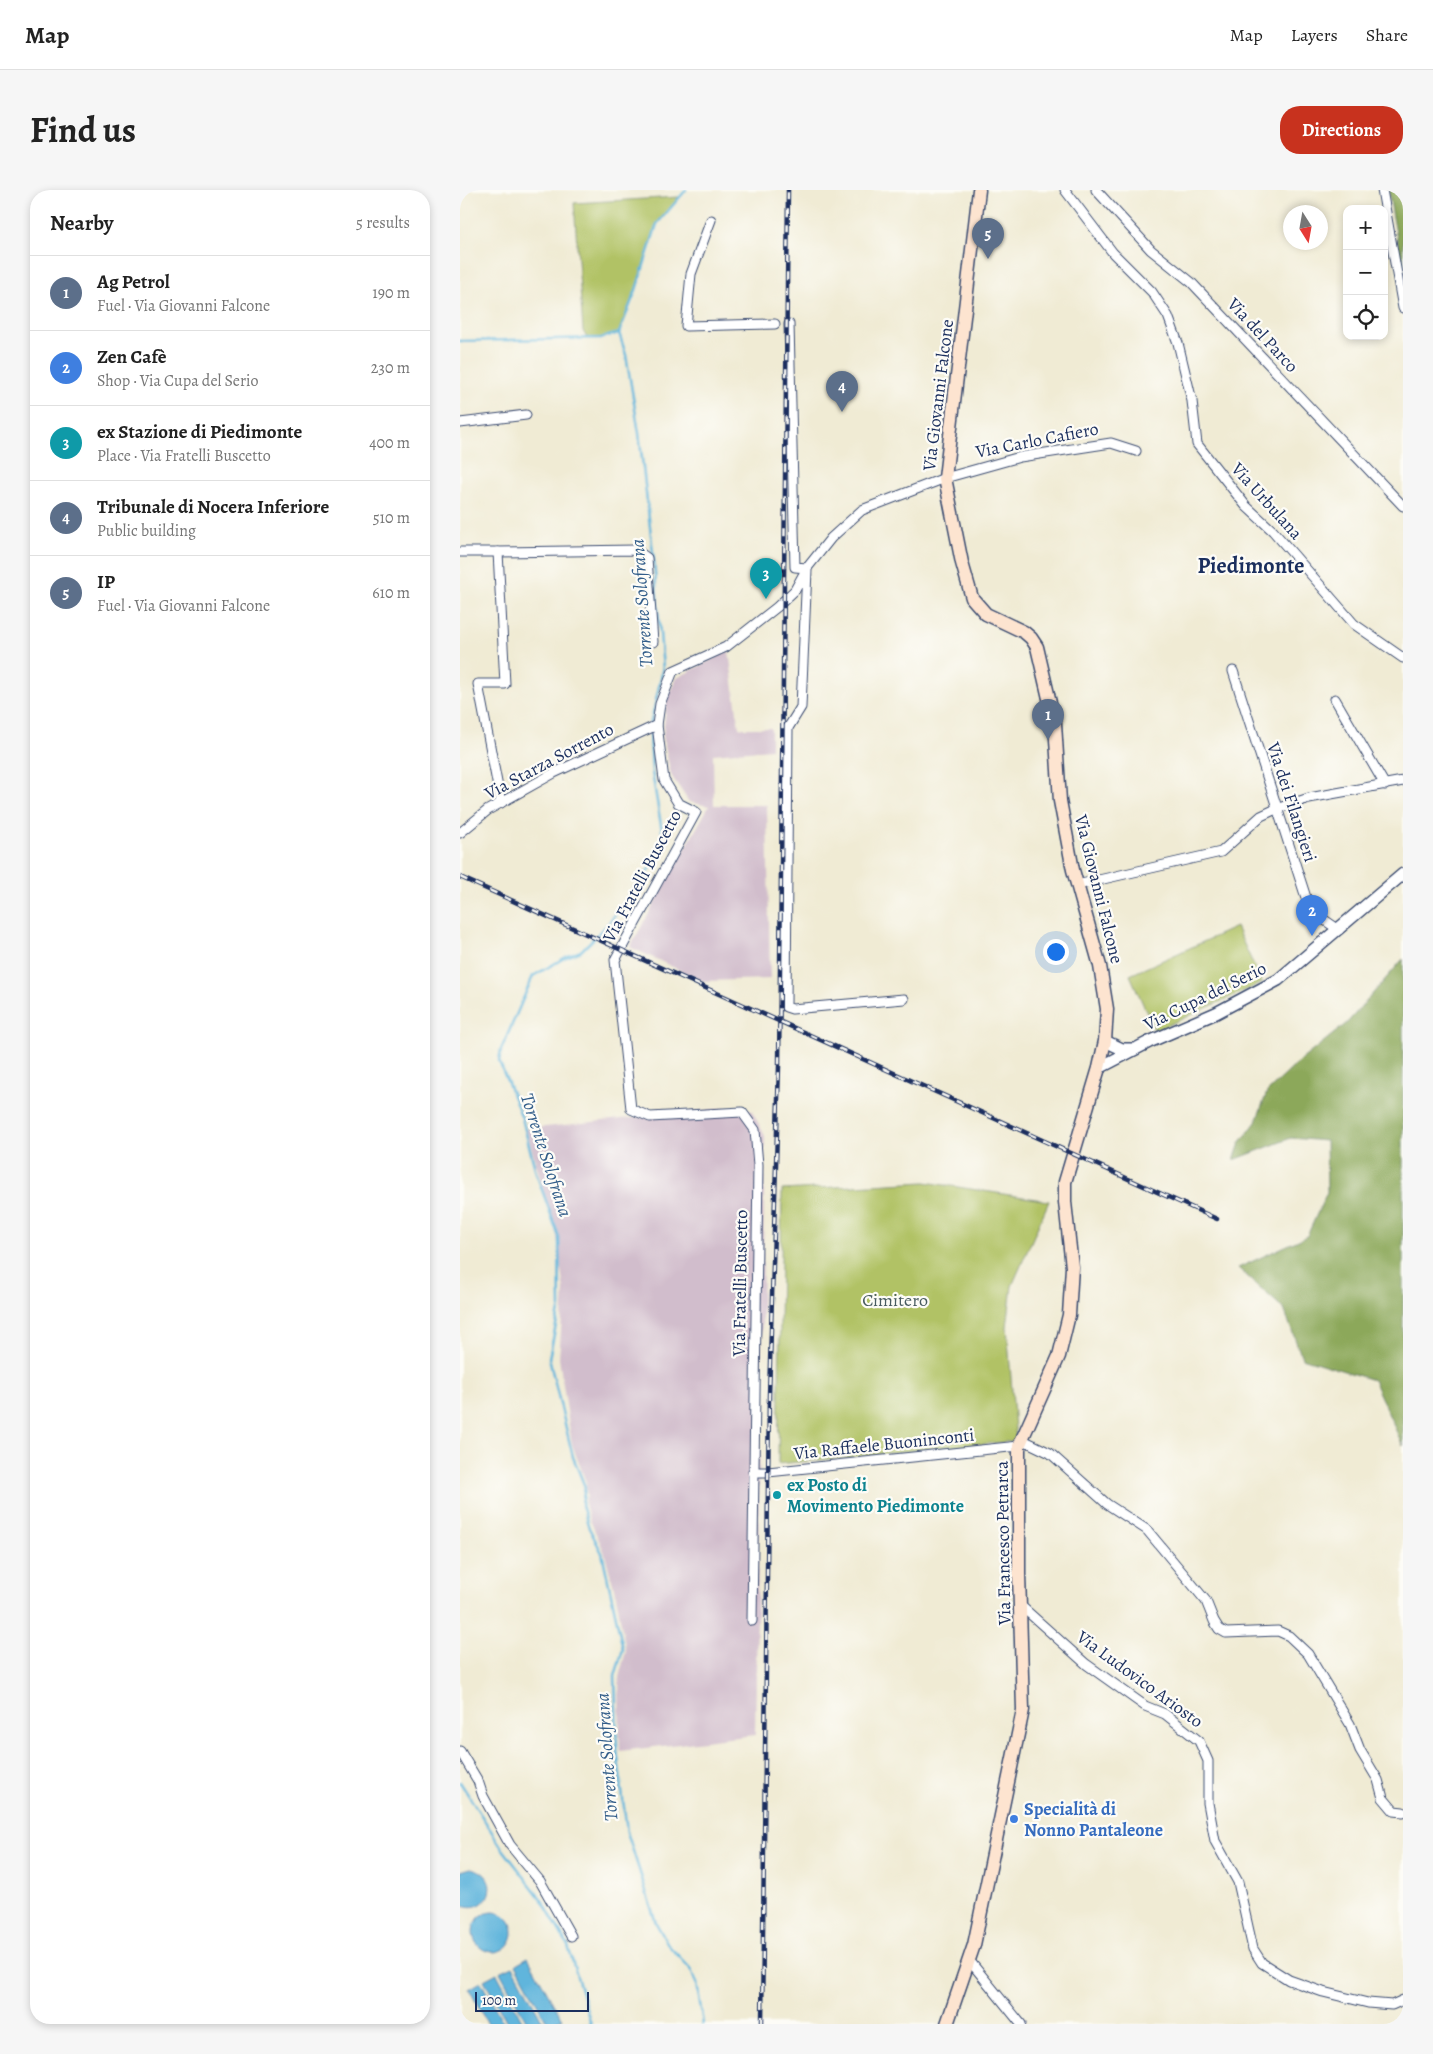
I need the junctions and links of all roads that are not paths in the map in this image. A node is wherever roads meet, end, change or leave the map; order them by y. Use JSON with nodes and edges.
{"nodes":[{"id":1,"x":979,"y":190,"type":"edge"},
{"id":2,"x":1065,"y":190,"type":"edge"},
{"id":3,"x":1096,"y":190,"type":"edge"},
{"id":4,"x":1382,"y":190,"type":"edge"},
{"id":5,"x":711,"y":220,"type":"dead end"},
{"id":6,"x":1403,"y":308,"type":"edge"},
{"id":7,"x":775,"y":324,"type":"dead end"},
{"id":8,"x":789,"y":324,"type":"dead end"},
{"id":9,"x":526,"y":415,"type":"dead end"},
{"id":10,"x":460,"y":423,"type":"edge"},
{"id":11,"x":1136,"y":451,"type":"dead end"},
{"id":12,"x":945,"y":478,"type":"junction"},
{"id":13,"x":1403,"y":506,"type":"edge"},
{"id":14,"x":460,"y":552,"type":"edge"},
{"id":15,"x":498,"y":552,"type":"junction"},
{"id":16,"x":807,"y":568,"type":"junction"},
{"id":17,"x":653,"y":642,"type":"dead end"},
{"id":18,"x":1403,"y":658,"type":"edge"},
{"id":19,"x":1233,"y":671,"type":"dead end"},
{"id":20,"x":1335,"y":699,"type":"dead end"},
{"id":21,"x":651,"y":727,"type":"junction"},
{"id":22,"x":1403,"y":781,"type":"edge"},
{"id":23,"x":1385,"y":785,"type":"junction"},
{"id":24,"x":501,"y":803,"type":"junction"},
{"id":25,"x":1276,"y":809,"type":"junction"},
{"id":26,"x":460,"y":833,"type":"edge"},
{"id":27,"x":1403,"y":874,"type":"edge"},
{"id":28,"x":1077,"y":885,"type":"junction"},
{"id":29,"x":1339,"y":930,"type":"junction"},
{"id":30,"x":904,"y":999,"type":"dead end"},
{"id":31,"x":1105,"y":1041,"type":"junction"},
{"id":32,"x":1135,"y":1049,"type":"junction"},
{"id":33,"x":1099,"y":1068,"type":"junction"},
{"id":34,"x":1020,"y":1442,"type":"junction"},
{"id":35,"x":753,"y":1472,"type":"junction"},
{"id":36,"x":1020,"y":1605,"type":"junction"},
{"id":37,"x":752,"y":1621,"type":"dead end"},
{"id":38,"x":460,"y":1751,"type":"edge"},
{"id":39,"x":1403,"y":1812,"type":"edge"},
{"id":40,"x":571,"y":1936,"type":"dead end"},
{"id":41,"x":969,"y":1960,"type":"junction"},
{"id":42,"x":1403,"y":2000,"type":"edge"},
{"id":43,"x":947,"y":2024,"type":"edge"},
{"id":44,"x":1021,"y":2024,"type":"edge"}],
"edges":[{"from":1,"to":12,"type":"main road","name":"Via Giovanni Falcone"},
{"from":2,"to":18,"type":"street","name":"Via Urbulana"},
{"from":3,"to":13,"type":"street","name":"Via del Parco"},
{"from":4,"to":6,"type":"street"},
{"from":5,"to":7,"type":"street"},
{"from":8,"to":16,"type":"street"},
{"from":9,"to":10,"type":"street"},
{"from":11,"to":12,"type":"street","name":"Via Carlo Cafiero"},
{"from":12,"to":16,"type":"street","name":"Via Carlo Cafiero"},
{"from":12,"to":28,"type":"main road","name":"Via Giovanni Falcone"},
{"from":14,"to":15,"type":"street"},
{"from":15,"to":17,"type":"street"},
{"from":15,"to":24,"type":"street"},
{"from":16,"to":21,"type":"street","name":"Via Fratelli Buscetto"},
{"from":16,"to":30,"type":"street"},
{"from":19,"to":25,"type":"street","name":"Via dei Filangieri"},
{"from":20,"to":23,"type":"street"},
{"from":21,"to":24,"type":"street","name":"Via Starza Sorrento"},
{"from":21,"to":35,"type":"street","name":"Via Fratelli Buscetto"},
{"from":22,"to":23,"type":"street"},
{"from":23,"to":25,"type":"street"},
{"from":24,"to":26,"type":"street","name":"Via Starza Sorrento"},
{"from":25,"to":28,"type":"street"},
{"from":25,"to":29,"type":"street","name":"Via dei Filangieri"},
{"from":27,"to":29,"type":"street","name":"Via Cupa del Serio"},
{"from":28,"to":31,"type":"main road","name":"Via Giovanni Falcone"},
{"from":29,"to":32,"type":"street","name":"Via Cupa del Serio"},
{"from":31,"to":32,"type":"street","name":"Via Cupa del Serio"},
{"from":31,"to":33,"type":"main road","name":"Via Giovanni Falcone"},
{"from":32,"to":33,"type":"street","name":"Via Cupa del Serio"},
{"from":33,"to":34,"type":"main road","name":"Via Francesco Petrarca"},
{"from":34,"to":35,"type":"street","name":"Via Raffaele Buoninconti"},
{"from":34,"to":36,"type":"main road","name":"Via Francesco Petrarca"},
{"from":34,"to":39,"type":"street"},
{"from":35,"to":37,"type":"street","name":"Via Fratelli Buscetto"},
{"from":36,"to":41,"type":"main road","name":"Via Francesco Petrarca"},
{"from":36,"to":42,"type":"street","name":"Via Ludovico Ariosto"},
{"from":38,"to":40,"type":"street"},
{"from":41,"to":43,"type":"main road","name":"Via Francesco Petrarca"},
{"from":41,"to":44,"type":"street"}]}
